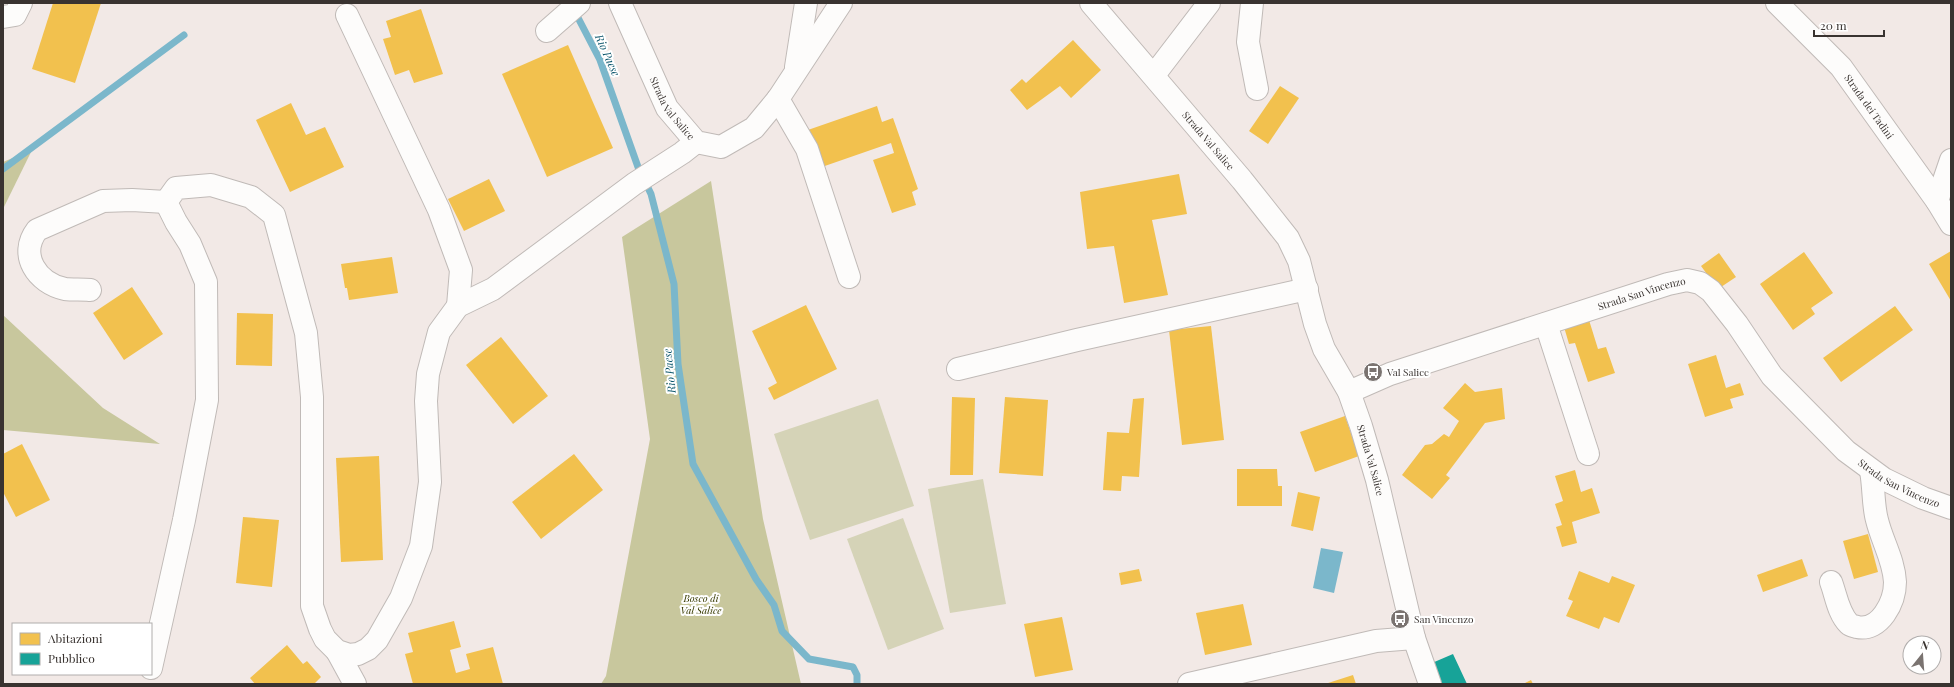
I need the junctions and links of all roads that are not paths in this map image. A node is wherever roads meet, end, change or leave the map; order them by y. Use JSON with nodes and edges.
{"nodes":[{"id":1,"x":21,"y":3,"type":"edge"},
{"id":2,"x":579,"y":3,"type":"edge"},
{"id":3,"x":620,"y":3,"type":"edge"},
{"id":4,"x":806,"y":3,"type":"edge"},
{"id":5,"x":841,"y":3,"type":"edge"},
{"id":6,"x":1091,"y":3,"type":"edge"},
{"id":7,"x":1209,"y":3,"type":"edge"},
{"id":8,"x":1252,"y":3,"type":"edge"},
{"id":9,"x":1778,"y":3,"type":"edge"},
{"id":10,"x":348,"y":15,"type":"dead end"},
{"id":11,"x":3,"y":17,"type":"edge"},
{"id":12,"x":555,"y":24,"type":"dead end"},
{"id":13,"x":794,"y":74,"type":"junction"},
{"id":14,"x":1154,"y":75,"type":"junction"},
{"id":15,"x":1257,"y":89,"type":"dead end"},
{"id":16,"x":778,"y":99,"type":"junction"},
{"id":17,"x":696,"y":142,"type":"junction"},
{"id":18,"x":1951,"y":160,"type":"edge"},
{"id":19,"x":166,"y":202,"type":"junction"},
{"id":20,"x":1947,"y":215,"type":"edge"},
{"id":21,"x":849,"y":277,"type":"dead end"},
{"id":22,"x":1307,"y":289,"type":"junction"},
{"id":23,"x":90,"y":290,"type":"dead end"},
{"id":24,"x":458,"y":306,"type":"junction"},
{"id":25,"x":1546,"y":324,"type":"junction"},
{"id":26,"x":958,"y":369,"type":"dead end"},
{"id":27,"x":1349,"y":392,"type":"junction"},
{"id":28,"x":1588,"y":454,"type":"dead end"},
{"id":29,"x":1871,"y":471,"type":"junction"},
{"id":30,"x":1951,"y":508,"type":"edge"},
{"id":31,"x":1831,"y":582,"type":"dead end"},
{"id":32,"x":1414,"y":638,"type":"junction"},
{"id":33,"x":337,"y":651,"type":"junction"},
{"id":34,"x":152,"y":664,"type":"edge"},
{"id":35,"x":355,"y":684,"type":"edge"},
{"id":36,"x":1189,"y":684,"type":"edge"},
{"id":37,"x":1430,"y":684,"type":"edge"}],
"edges":[{"from":1,"to":11,"type":"street"},
{"from":2,"to":12,"type":"street"},
{"from":3,"to":17,"type":"street","name":"Strada Val Salice"},
{"from":4,"to":13,"type":"street"},
{"from":5,"to":13,"type":"street","name":"Strada Val Salice"},
{"from":6,"to":14,"type":"street","name":"Strada Val Salice"},
{"from":7,"to":14,"type":"street"},
{"from":8,"to":15,"type":"street"},
{"from":9,"to":20,"type":"street","name":"Strada dei Tadini"},
{"from":10,"to":24,"type":"street"},
{"from":13,"to":16,"type":"street","name":"Strada Val Salice"},
{"from":14,"to":22,"type":"street","name":"Strada Val Salice"},
{"from":16,"to":17,"type":"street","name":"Strada Val Salice"},
{"from":16,"to":21,"type":"street"},
{"from":17,"to":24,"type":"street"},
{"from":18,"to":20,"type":"street"},
{"from":19,"to":23,"type":"street"},
{"from":19,"to":33,"type":"street"},
{"from":19,"to":34,"type":"street"},
{"from":22,"to":26,"type":"street"},
{"from":22,"to":27,"type":"street","name":"Strada Val Salice"},
{"from":24,"to":33,"type":"street"},
{"from":25,"to":27,"type":"street","name":"Strada San Vincenzo"},
{"from":25,"to":28,"type":"street"},
{"from":25,"to":29,"type":"street","name":"Strada San Vincenzo"},
{"from":27,"to":32,"type":"street","name":"Strada Val Salice"},
{"from":29,"to":30,"type":"street","name":"Strada San Vincenzo"},
{"from":29,"to":31,"type":"street"},
{"from":32,"to":36,"type":"street"},
{"from":32,"to":37,"type":"street","name":"Strada Val Salice"},
{"from":33,"to":35,"type":"street"}]}
